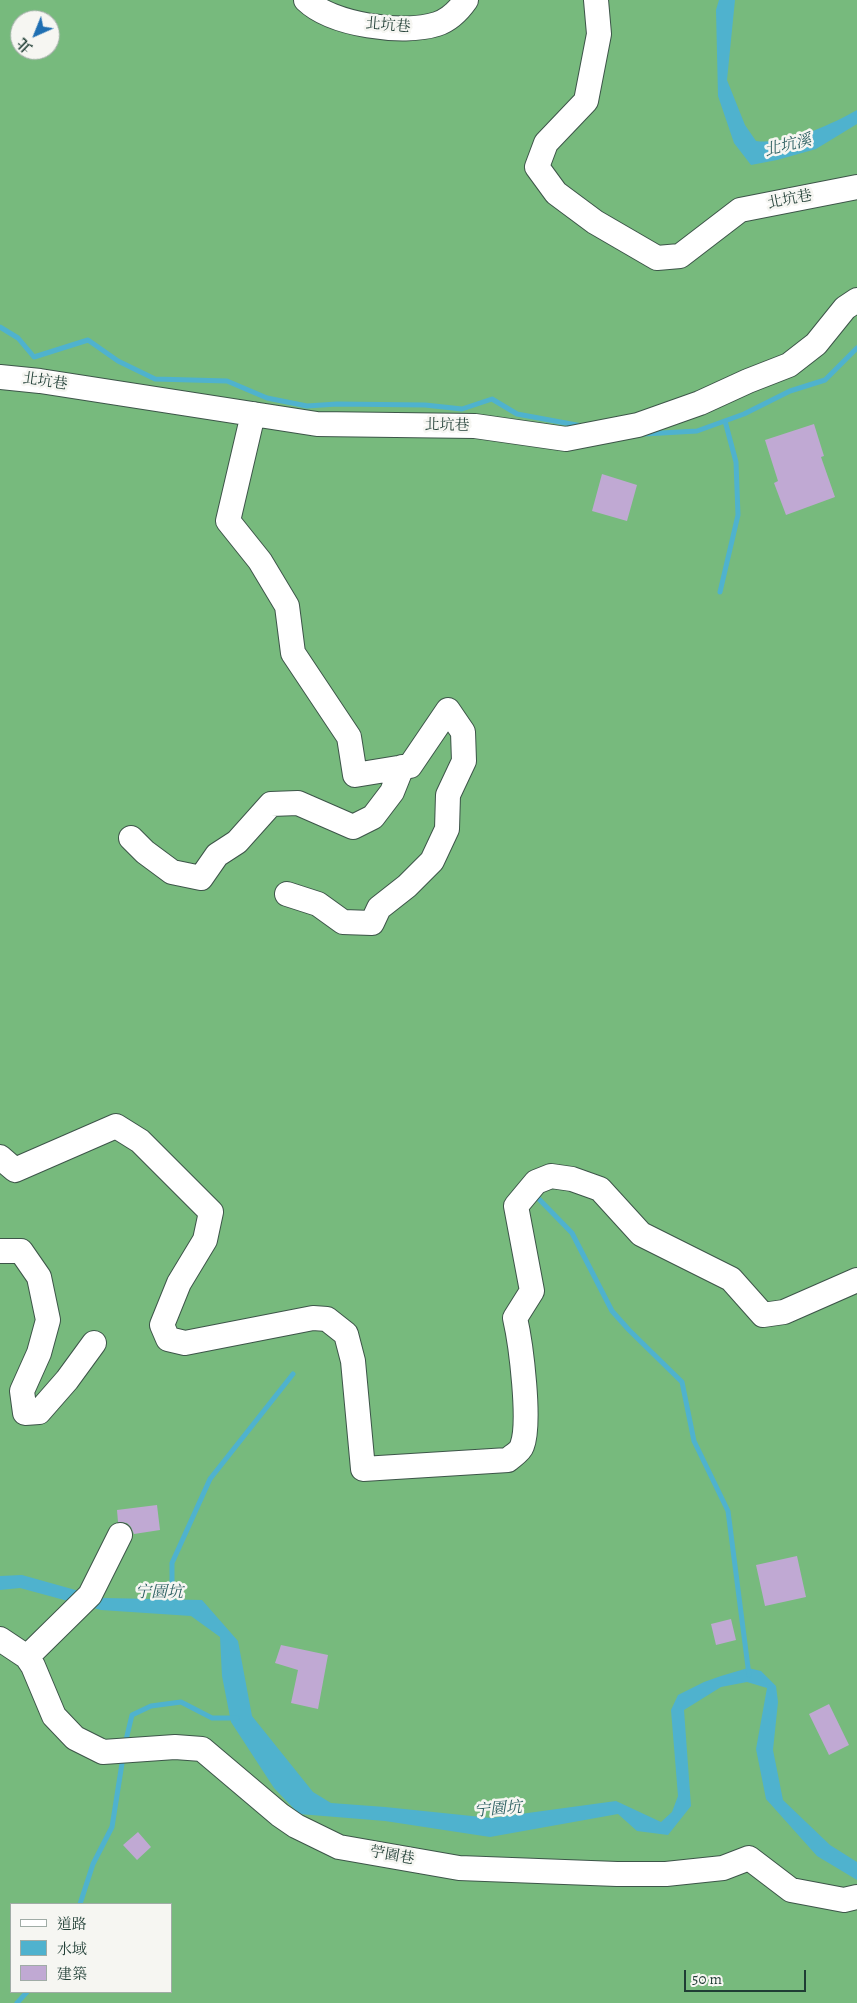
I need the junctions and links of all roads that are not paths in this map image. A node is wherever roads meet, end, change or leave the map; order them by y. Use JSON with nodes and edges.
{"nodes":[{"id":1,"x":306,"y":0,"type":"edge"},
{"id":2,"x":466,"y":0,"type":"edge"},
{"id":3,"x":596,"y":0,"type":"edge"},
{"id":4,"x":857,"y":187,"type":"edge"},
{"id":5,"x":857,"y":300,"type":"edge"},
{"id":6,"x":0,"y":377,"type":"edge"},
{"id":7,"x":253,"y":414,"type":"junction"},
{"id":8,"x":402,"y":767,"type":"junction"},
{"id":9,"x":131,"y":838,"type":"dead end"},
{"id":10,"x":288,"y":894,"type":"dead end"},
{"id":11,"x":0,"y":1157,"type":"edge"},
{"id":12,"x":0,"y":1251,"type":"edge"},
{"id":13,"x":857,"y":1280,"type":"edge"},
{"id":14,"x":94,"y":1343,"type":"dead end"},
{"id":15,"x":120,"y":1535,"type":"dead end"},
{"id":16,"x":0,"y":1639,"type":"edge"},
{"id":17,"x":27,"y":1657,"type":"junction"},
{"id":18,"x":857,"y":1896,"type":"edge"}],
"edges":[{"from":1,"to":2,"type":"street","name":"北坑巷"},
{"from":3,"to":4,"type":"street","name":"北坑巷"},
{"from":5,"to":7,"type":"street","name":"北坑巷"},
{"from":6,"to":7,"type":"street","name":"北坑巷"},
{"from":7,"to":8,"type":"street"},
{"from":8,"to":9,"type":"street"},
{"from":8,"to":10,"type":"street"},
{"from":11,"to":13,"type":"street"},
{"from":12,"to":14,"type":"street"},
{"from":15,"to":17,"type":"street"},
{"from":16,"to":17,"type":"street","name":"苧園巷"},
{"from":17,"to":18,"type":"street","name":"苧園巷"}]}
